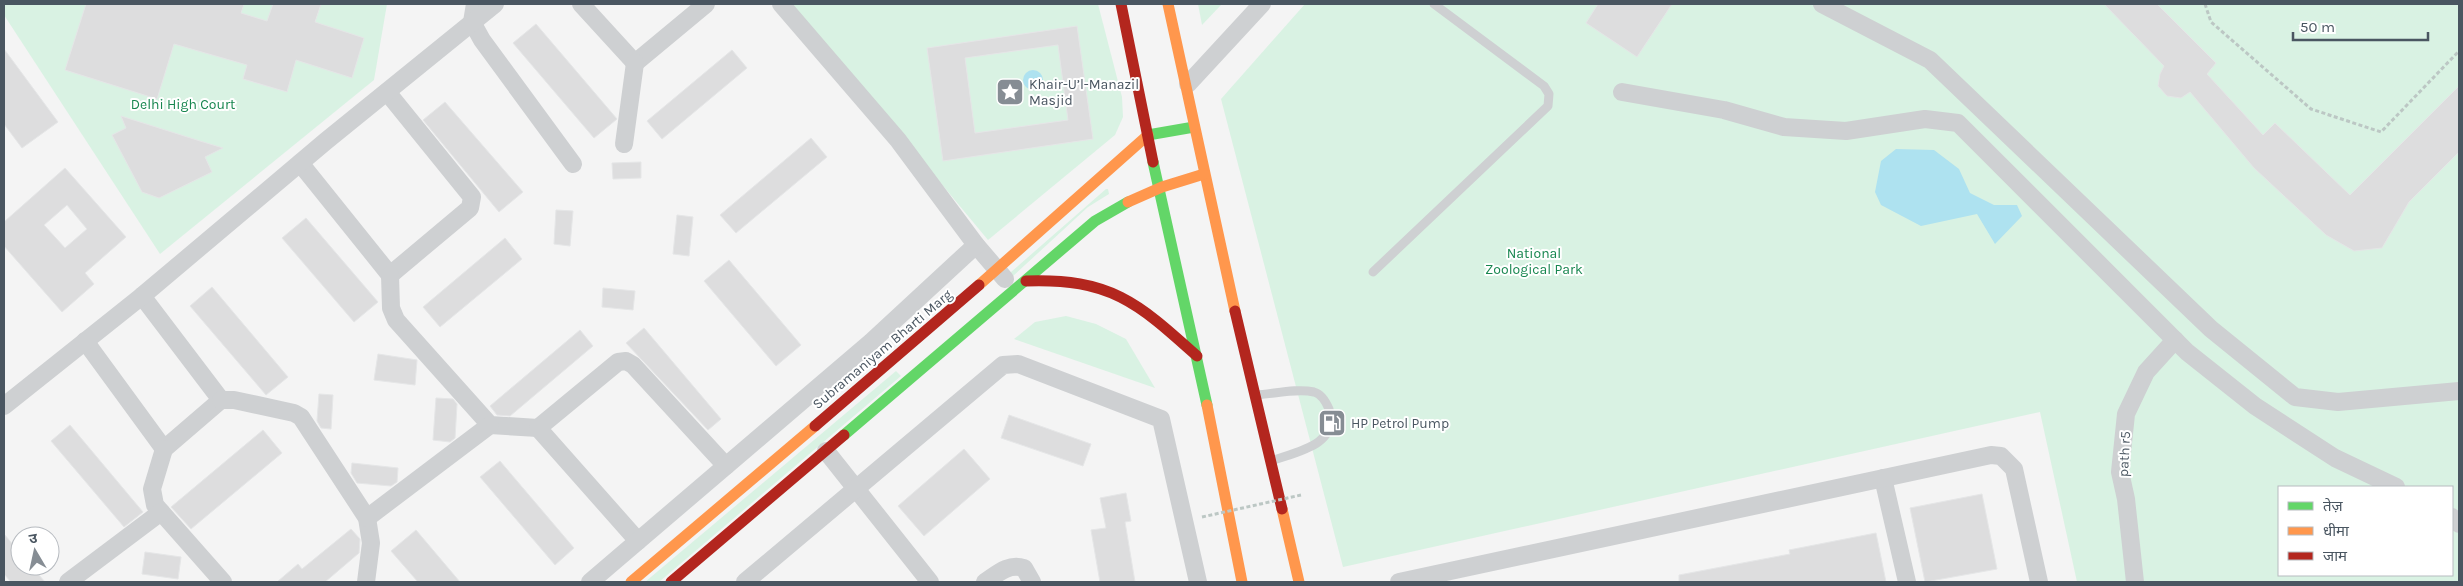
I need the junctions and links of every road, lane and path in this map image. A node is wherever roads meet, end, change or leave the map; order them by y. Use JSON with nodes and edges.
{"nodes":[{"id":1,"x":475,"y":4,"type":"edge"},
{"id":2,"x":495,"y":4,"type":"edge"},
{"id":3,"x":581,"y":4,"type":"edge"},
{"id":4,"x":706,"y":4,"type":"edge"},
{"id":5,"x":781,"y":4,"type":"edge"},
{"id":6,"x":1121,"y":4,"type":"edge"},
{"id":7,"x":1168,"y":4,"type":"edge"},
{"id":8,"x":1262,"y":4,"type":"edge"},
{"id":9,"x":1434,"y":4,"type":"edge"},
{"id":10,"x":1822,"y":4,"type":"edge"},
{"id":11,"x":2205,"y":4,"type":"edge"},
{"id":12,"x":472,"y":22,"type":"junction"},
{"id":13,"x":2459,"y":51,"type":"edge"},
{"id":14,"x":635,"y":62,"type":"junction"},
{"id":15,"x":1188,"y":84,"type":"junction"},
{"id":16,"x":387,"y":92,"type":"junction"},
{"id":17,"x":1622,"y":92,"type":"dead end"},
{"id":18,"x":1194,"y":128,"type":"junction"},
{"id":19,"x":1148,"y":135,"type":"junction"},
{"id":20,"x":624,"y":144,"type":"dead end"},
{"id":21,"x":300,"y":163,"type":"junction"},
{"id":22,"x":573,"y":164,"type":"dead end"},
{"id":23,"x":1204,"y":174,"type":"junction"},
{"id":24,"x":1158,"y":188,"type":"junction"},
{"id":25,"x":976,"y":244,"type":"junction"},
{"id":26,"x":997,"y":270,"type":"junction"},
{"id":27,"x":1373,"y":272,"type":"dead end"},
{"id":28,"x":390,"y":276,"type":"junction"},
{"id":29,"x":1021,"y":286,"type":"junction"},
{"id":30,"x":142,"y":296,"type":"junction"},
{"id":31,"x":85,"y":340,"type":"junction"},
{"id":32,"x":2175,"y":340,"type":"junction"},
{"id":33,"x":1197,"y":356,"type":"junction"},
{"id":34,"x":2459,"y":391,"type":"edge"},
{"id":35,"x":1255,"y":395,"type":"junction"},
{"id":36,"x":221,"y":400,"type":"junction"},
{"id":37,"x":4,"y":406,"type":"edge"},
{"id":38,"x":490,"y":425,"type":"junction"},
{"id":39,"x":538,"y":428,"type":"junction"},
{"id":40,"x":164,"y":448,"type":"junction"},
{"id":41,"x":826,"y":451,"type":"junction"},
{"id":42,"x":1271,"y":461,"type":"junction"},
{"id":43,"x":726,"y":466,"type":"junction"},
{"id":44,"x":1883,"y":478,"type":"junction"},
{"id":45,"x":2394,"y":486,"type":"edge"},
{"id":46,"x":857,"y":488,"type":"junction"},
{"id":47,"x":1301,"y":495,"type":"dead end"},
{"id":48,"x":161,"y":512,"type":"junction"},
{"id":49,"x":1202,"y":517,"type":"dead end"},
{"id":50,"x":366,"y":518,"type":"junction"},
{"id":51,"x":638,"y":541,"type":"junction"},
{"id":52,"x":1454,"y":577,"type":"edge"},
{"id":53,"x":68,"y":582,"type":"edge"},
{"id":54,"x":223,"y":582,"type":"edge"},
{"id":55,"x":366,"y":582,"type":"edge"},
{"id":56,"x":590,"y":582,"type":"edge"},
{"id":57,"x":632,"y":582,"type":"edge"},
{"id":58,"x":671,"y":582,"type":"edge"},
{"id":59,"x":745,"y":582,"type":"edge"},
{"id":60,"x":930,"y":582,"type":"edge"},
{"id":61,"x":985,"y":582,"type":"edge"},
{"id":62,"x":1032,"y":582,"type":"edge"},
{"id":63,"x":1198,"y":582,"type":"edge"},
{"id":64,"x":1242,"y":582,"type":"edge"},
{"id":65,"x":1299,"y":582,"type":"edge"},
{"id":66,"x":1399,"y":582,"type":"edge"},
{"id":67,"x":1907,"y":582,"type":"edge"},
{"id":68,"x":2039,"y":582,"type":"edge"},
{"id":69,"x":2135,"y":582,"type":"edge"}],
"edges":[{"from":1,"to":12,"type":"street"},
{"from":2,"to":12,"type":"street"},
{"from":3,"to":14,"type":"street"},
{"from":4,"to":14,"type":"street"},
{"from":5,"to":25,"type":"street"},
{"from":6,"to":19,"type":"main road"},
{"from":7,"to":15,"type":"main road"},
{"from":8,"to":15,"type":"street"},
{"from":9,"to":27,"type":"lane"},
{"from":10,"to":34,"type":"street"},
{"from":11,"to":13,"type":"path"},
{"from":12,"to":16,"type":"street"},
{"from":12,"to":22,"type":"street"},
{"from":14,"to":20,"type":"street"},
{"from":15,"to":18,"type":"main road"},
{"from":16,"to":21,"type":"street"},
{"from":16,"to":28,"type":"street"},
{"from":17,"to":32,"type":"street"},
{"from":18,"to":19,"type":"main road"},
{"from":18,"to":23,"type":"main road"},
{"from":19,"to":24,"type":"main road"},
{"from":19,"to":26,"type":"main road","name":"Subramaniyam Bharti Marg"},
{"from":21,"to":28,"type":"street"},
{"from":21,"to":30,"type":"street"},
{"from":23,"to":24,"type":"main road"},
{"from":23,"to":35,"type":"main road"},
{"from":24,"to":29,"type":"main road"},
{"from":24,"to":33,"type":"main road"},
{"from":25,"to":26,"type":"street"},
{"from":25,"to":43,"type":"street"},
{"from":26,"to":29,"type":"street"},
{"from":26,"to":57,"type":"main road","name":"Subramaniyam Bharti Marg"},
{"from":28,"to":38,"type":"street"},
{"from":29,"to":33,"type":"main road"},
{"from":29,"to":41,"type":"main road"},
{"from":30,"to":31,"type":"street"},
{"from":30,"to":36,"type":"street"},
{"from":31,"to":37,"type":"street"},
{"from":31,"to":40,"type":"street"},
{"from":32,"to":45,"type":"street"},
{"from":32,"to":69,"type":"street","name":"path r5"},
{"from":33,"to":64,"type":"main road"},
{"from":35,"to":42,"type":"main road"},
{"from":35,"to":42,"type":"lane"},
{"from":36,"to":40,"type":"street"},
{"from":36,"to":50,"type":"street"},
{"from":38,"to":39,"type":"street"},
{"from":38,"to":50,"type":"street"},
{"from":39,"to":43,"type":"street"},
{"from":39,"to":51,"type":"street"},
{"from":40,"to":48,"type":"street"},
{"from":41,"to":46,"type":"street"},
{"from":41,"to":58,"type":"main road"},
{"from":42,"to":65,"type":"main road"},
{"from":43,"to":51,"type":"street"},
{"from":44,"to":52,"type":"street"},
{"from":44,"to":67,"type":"street"},
{"from":44,"to":68,"type":"street"},
{"from":46,"to":59,"type":"street"},
{"from":46,"to":60,"type":"street"},
{"from":46,"to":63,"type":"street"},
{"from":47,"to":49,"type":"path","bridge":true},
{"from":48,"to":53,"type":"street"},
{"from":48,"to":54,"type":"street"},
{"from":50,"to":55,"type":"street"},
{"from":51,"to":56,"type":"street"},
{"from":52,"to":66,"type":"street"},
{"from":61,"to":62,"type":"street"}]}
